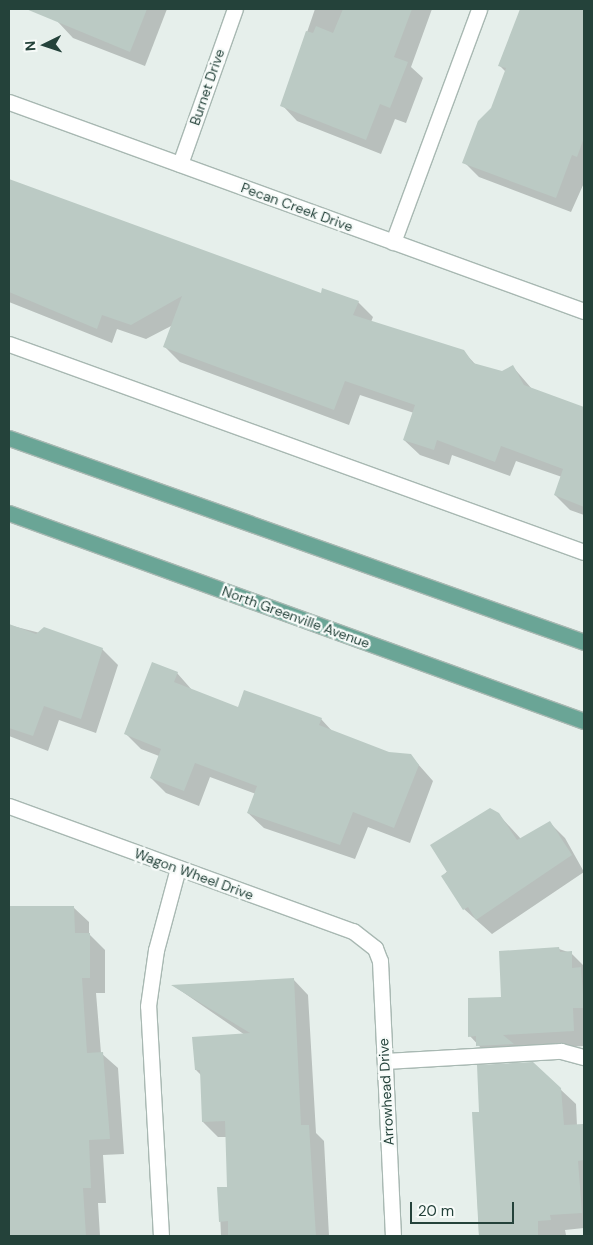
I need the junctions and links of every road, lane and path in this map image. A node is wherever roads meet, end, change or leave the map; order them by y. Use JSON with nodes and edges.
{"nodes":[{"id":1,"x":235,"y":9,"type":"edge"},
{"id":2,"x":478,"y":9,"type":"edge"},
{"id":3,"x":9,"y":102,"type":"edge"},
{"id":4,"x":180,"y":164,"type":"junction"},
{"id":5,"x":393,"y":242,"type":"junction"},
{"id":6,"x":584,"y":311,"type":"edge"},
{"id":7,"x":9,"y":344,"type":"edge"},
{"id":8,"x":9,"y":438,"type":"edge"},
{"id":9,"x":9,"y":513,"type":"edge"},
{"id":10,"x":584,"y":552,"type":"edge"},
{"id":11,"x":584,"y":642,"type":"edge"},
{"id":12,"x":584,"y":720,"type":"edge"},
{"id":13,"x":9,"y":806,"type":"edge"},
{"id":14,"x":178,"y":868,"type":"junction"},
{"id":15,"x":375,"y":948,"type":"joint"},
{"id":16,"x":584,"y":1057,"type":"edge"},
{"id":17,"x":385,"y":1061,"type":"junction"},
{"id":18,"x":161,"y":1236,"type":"edge"},
{"id":19,"x":393,"y":1236,"type":"edge"}],
"edges":[{"from":1,"to":4,"type":"street","name":"Burnet Drive"},
{"from":2,"to":5,"type":"street"},
{"from":3,"to":4,"type":"street","name":"Pecan Creek Drive"},
{"from":4,"to":5,"type":"street","name":"Pecan Creek Drive"},
{"from":5,"to":6,"type":"street","name":"Pecan Creek Drive"},
{"from":7,"to":10,"type":"street"},
{"from":8,"to":11,"type":"main road"},
{"from":9,"to":12,"type":"main road","name":"North Greenville Avenue"},
{"from":13,"to":14,"type":"street","name":"Wagon Wheel Drive"},
{"from":14,"to":15,"type":"street","name":"Wagon Wheel Drive"},
{"from":14,"to":18,"type":"street"},
{"from":15,"to":17,"type":"street","name":"Arrowhead Drive"},
{"from":16,"to":17,"type":"street"},
{"from":17,"to":19,"type":"street","name":"Arrowhead Drive"}]}
